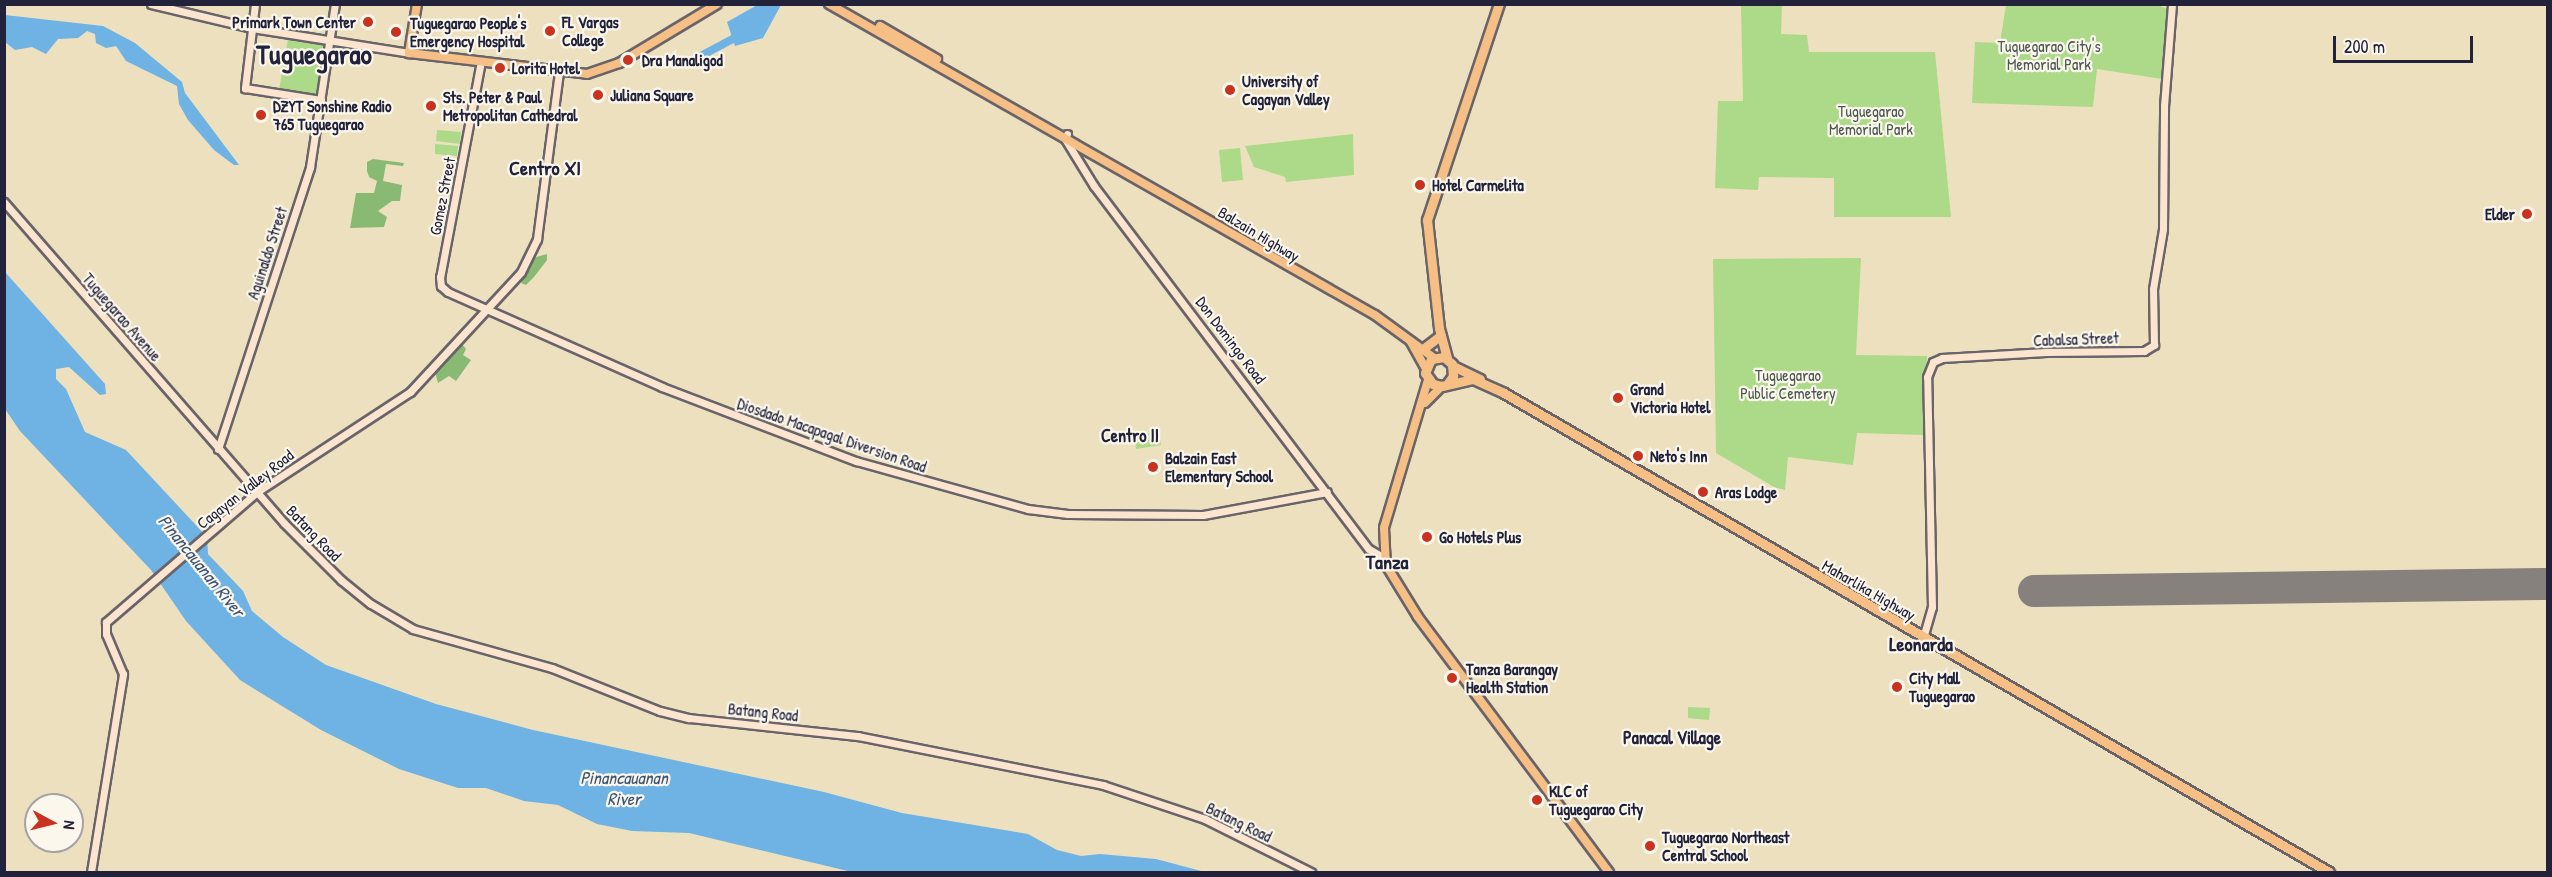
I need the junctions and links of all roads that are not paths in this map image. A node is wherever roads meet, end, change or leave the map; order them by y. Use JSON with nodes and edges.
{"nodes":[{"id":1,"x":151,"y":4,"type":"edge"},
{"id":2,"x":255,"y":4,"type":"edge"},
{"id":3,"x":335,"y":4,"type":"edge"},
{"id":4,"x":417,"y":4,"type":"edge"},
{"id":5,"x":717,"y":4,"type":"edge"},
{"id":6,"x":829,"y":4,"type":"edge"},
{"id":7,"x":840,"y":4,"type":"edge"},
{"id":8,"x":1499,"y":4,"type":"edge"},
{"id":9,"x":2172,"y":4,"type":"edge"},
{"id":10,"x":252,"y":28,"type":"junction"},
{"id":11,"x":330,"y":42,"type":"junction"},
{"id":12,"x":409,"y":53,"type":"junction"},
{"id":13,"x":482,"y":61,"type":"junction"},
{"id":14,"x":560,"y":72,"type":"junction"},
{"id":15,"x":321,"y":100,"type":"junction"},
{"id":16,"x":1066,"y":136,"type":"junction"},
{"id":17,"x":4,"y":202,"type":"edge"},
{"id":18,"x":488,"y":309,"type":"junction"},
{"id":19,"x":1441,"y":335,"type":"junction"},
{"id":20,"x":1408,"y":339,"type":"junction"},
{"id":21,"x":1424,"y":348,"type":"junction"},
{"id":22,"x":1435,"y":357,"type":"junction"},
{"id":23,"x":1450,"y":362,"type":"junction"},
{"id":24,"x":1425,"y":367,"type":"junction"},
{"id":25,"x":1428,"y":380,"type":"junction"},
{"id":26,"x":1445,"y":384,"type":"junction"},
{"id":27,"x":1489,"y":386,"type":"junction"},
{"id":28,"x":1424,"y":404,"type":"junction"},
{"id":29,"x":218,"y":449,"type":"junction"},
{"id":30,"x":257,"y":492,"type":"junction"},
{"id":31,"x":1327,"y":492,"type":"junction"},
{"id":32,"x":1383,"y":557,"type":"junction"},
{"id":33,"x":1923,"y":638,"type":"junction"},
{"id":34,"x":91,"y":873,"type":"edge"},
{"id":35,"x":1311,"y":873,"type":"edge"},
{"id":36,"x":1609,"y":873,"type":"edge"},
{"id":37,"x":2329,"y":873,"type":"edge"}],
"edges":[{"from":1,"to":10,"type":"street"},
{"from":2,"to":10,"type":"street"},
{"from":3,"to":11,"type":"street","name":"Aguinaldo Street"},
{"from":4,"to":12,"type":"main road"},
{"from":5,"to":14,"type":"main road"},
{"from":6,"to":16,"type":"main road","name":"Balzain Highway"},
{"from":7,"to":16,"type":"main road","name":"Balzain Highway"},
{"from":8,"to":19,"type":"highway"},
{"from":9,"to":33,"type":"street","name":"Cabalsa Street"},
{"from":10,"to":11,"type":"street"},
{"from":10,"to":15,"type":"street"},
{"from":11,"to":12,"type":"street"},
{"from":11,"to":15,"type":"street","name":"Aguinaldo Street"},
{"from":12,"to":13,"type":"main road"},
{"from":13,"to":14,"type":"main road"},
{"from":13,"to":18,"type":"street","name":"Gomez Street"},
{"from":14,"to":18,"type":"street","name":"Cagayan Valley Road"},
{"from":15,"to":29,"type":"street","name":"Aguinaldo Street"},
{"from":16,"to":20,"type":"main road","name":"Balzain Highway"},
{"from":16,"to":31,"type":"street","name":"Don Domingo Road"},
{"from":17,"to":29,"type":"street","name":"Tuguegarao Avenue"},
{"from":18,"to":30,"type":"street","name":"Cagayan Valley Road"},
{"from":18,"to":31,"type":"street","name":"Diosdado Macapagal Diversion Road"},
{"from":19,"to":21,"type":"highway"},
{"from":19,"to":22,"type":"highway"},
{"from":19,"to":23,"type":"highway"},
{"from":20,"to":21,"type":"main road"},
{"from":20,"to":24,"type":"main road"},
{"from":21,"to":22,"type":"main road"},
{"from":22,"to":23,"type":"highway"},
{"from":22,"to":24,"type":"highway"},
{"from":23,"to":26,"type":"highway"},
{"from":23,"to":27,"type":"highway","name":"Maharlika Highway"},
{"from":24,"to":25,"type":"highway"},
{"from":25,"to":26,"type":"highway"},
{"from":25,"to":28,"type":"main road"},
{"from":26,"to":27,"type":"highway","name":"Maharlika Highway"},
{"from":26,"to":28,"type":"main road"},
{"from":27,"to":33,"type":"highway","name":"Maharlika Highway"},
{"from":28,"to":32,"type":"main road"},
{"from":29,"to":30,"type":"street"},
{"from":30,"to":34,"type":"street","name":"Cagayan Valley Road"},
{"from":30,"to":35,"type":"street","name":"Batang Road"},
{"from":31,"to":32,"type":"street","name":"Don Domingo Road"},
{"from":32,"to":36,"type":"main road"},
{"from":33,"to":37,"type":"highway","name":"Maharlika Highway"}]}
